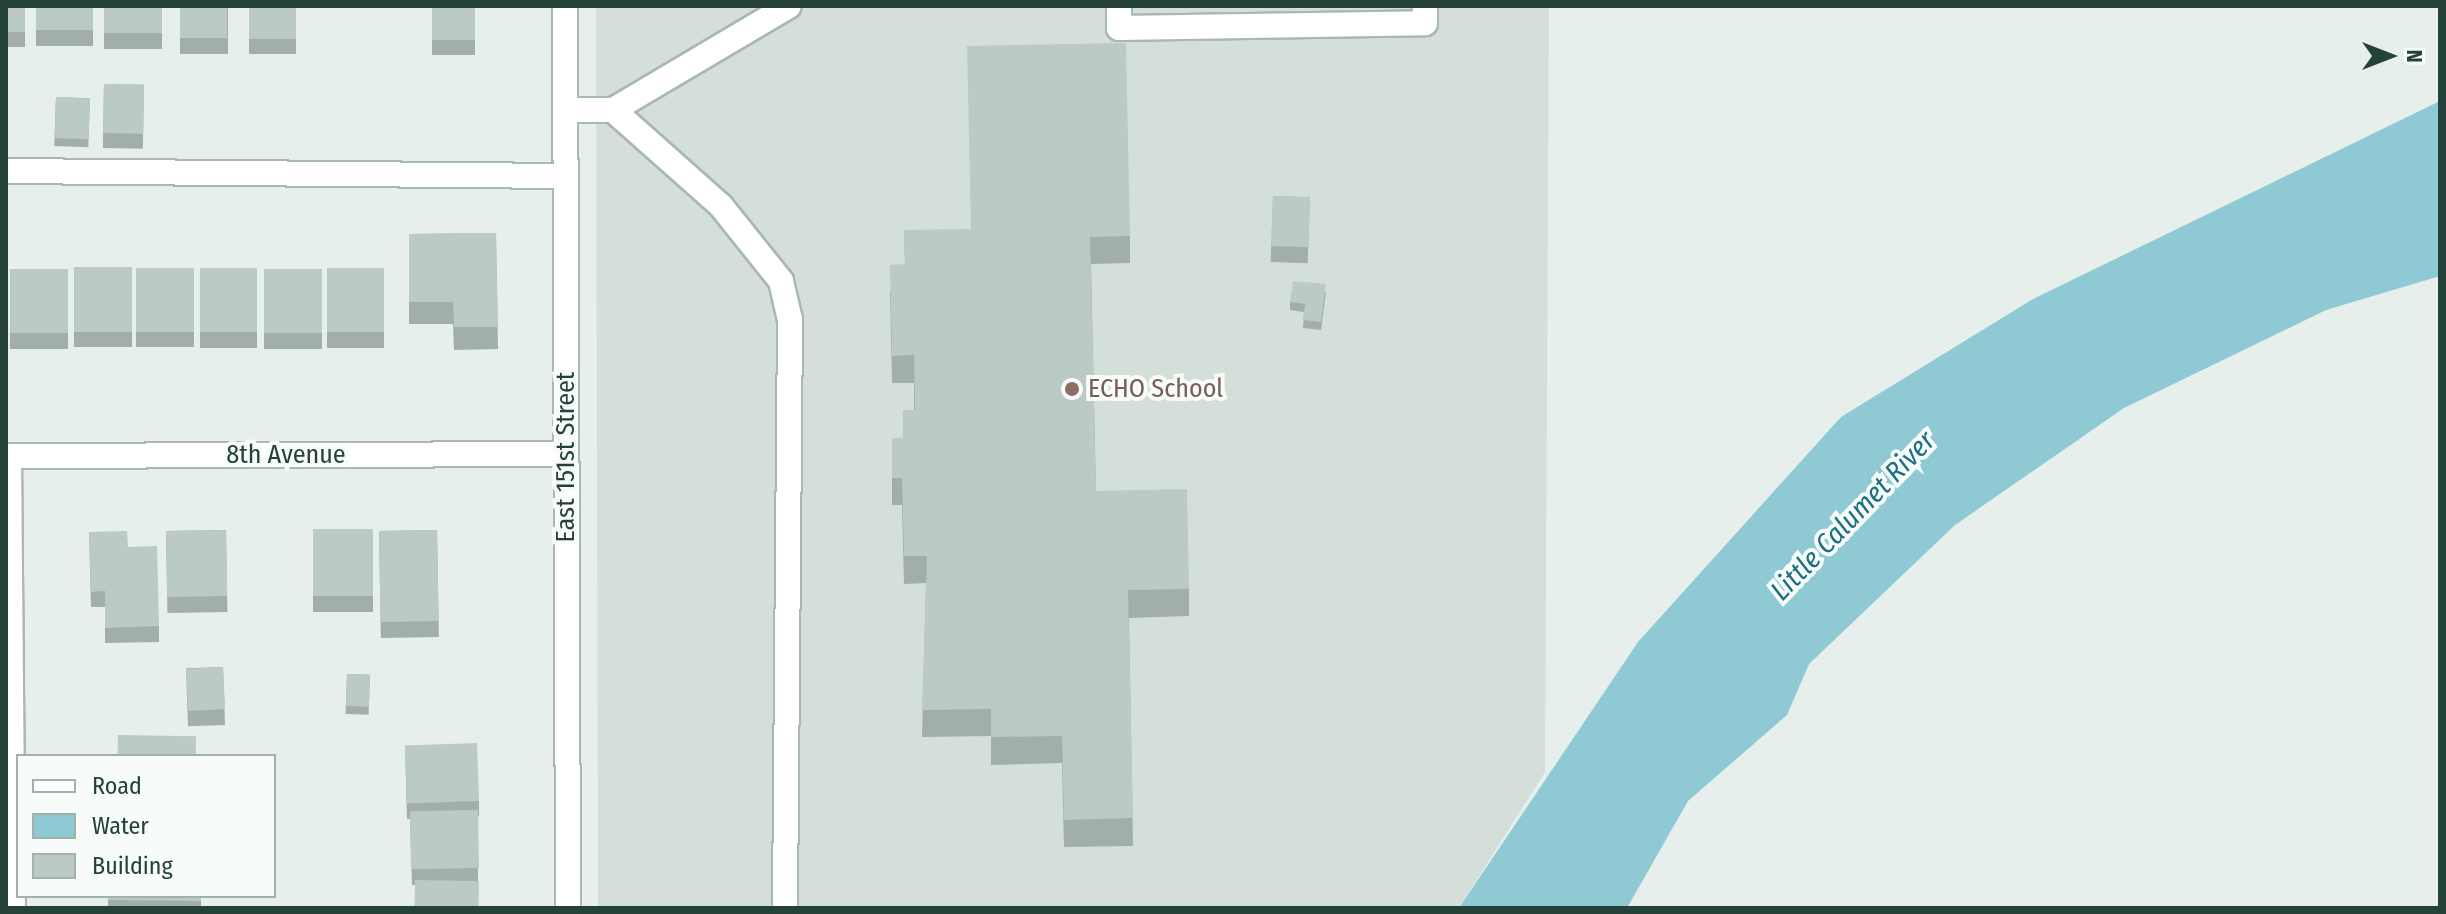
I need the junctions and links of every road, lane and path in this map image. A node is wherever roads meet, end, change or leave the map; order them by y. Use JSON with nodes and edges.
{"nodes":[{"id":1,"x":565,"y":6,"type":"edge"},
{"id":2,"x":789,"y":6,"type":"edge"},
{"id":3,"x":1119,"y":6,"type":"edge"},
{"id":4,"x":1425,"y":6,"type":"edge"},
{"id":5,"x":565,"y":110,"type":"junction"},
{"id":6,"x":613,"y":110,"type":"junction"},
{"id":7,"x":6,"y":171,"type":"edge"},
{"id":8,"x":565,"y":176,"type":"junction"},
{"id":9,"x":566,"y":454,"type":"junction"},
{"id":10,"x":7,"y":456,"type":"edge"},
{"id":11,"x":9,"y":726,"type":"edge"},
{"id":12,"x":13,"y":908,"type":"edge"},
{"id":13,"x":568,"y":908,"type":"edge"},
{"id":14,"x":785,"y":908,"type":"edge"}],
"edges":[{"from":1,"to":5,"type":"street","name":"East 151st Street"},
{"from":2,"to":6,"type":"street"},
{"from":3,"to":4,"type":"street"},
{"from":5,"to":6,"type":"street"},
{"from":5,"to":8,"type":"street","name":"East 151st Street"},
{"from":6,"to":14,"type":"street"},
{"from":7,"to":8,"type":"street"},
{"from":8,"to":9,"type":"street","name":"East 151st Street"},
{"from":9,"to":10,"type":"street","name":"8th Avenue"},
{"from":9,"to":13,"type":"street","name":"East 151st Street"},
{"from":10,"to":11,"type":"street"},
{"from":11,"to":12,"type":"street"}]}
